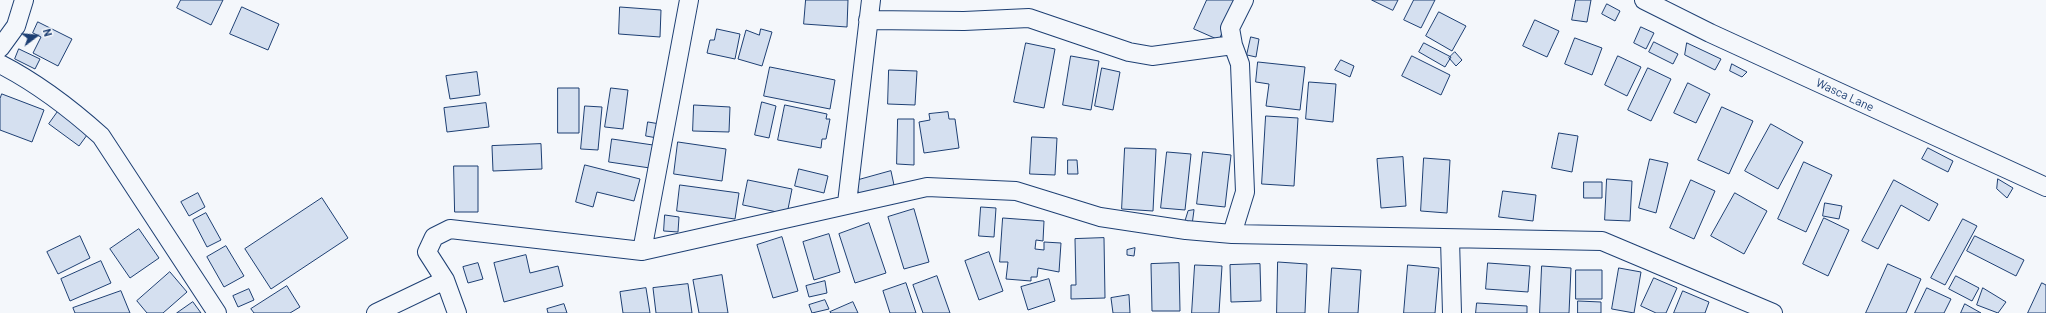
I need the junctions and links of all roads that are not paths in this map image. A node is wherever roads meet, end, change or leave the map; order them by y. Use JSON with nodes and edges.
{"nodes":[{"id":1,"x":24,"y":0,"type":"edge"},
{"id":2,"x":689,"y":0,"type":"edge"},
{"id":3,"x":871,"y":0,"type":"edge"},
{"id":4,"x":1244,"y":0,"type":"edge"},
{"id":5,"x":1644,"y":0,"type":"edge"},
{"id":6,"x":868,"y":20,"type":"junction"},
{"id":7,"x":1233,"y":45,"type":"junction"},
{"id":8,"x":0,"y":48,"type":"edge"},
{"id":9,"x":0,"y":64,"type":"edge"},
{"id":10,"x":2046,"y":187,"type":"edge"},
{"id":11,"x":847,"y":203,"type":"junction"},
{"id":12,"x":1232,"y":234,"type":"junction"},
{"id":13,"x":1450,"y":239,"type":"junction"},
{"id":14,"x":642,"y":251,"type":"junction"},
{"id":15,"x":444,"y":280,"type":"junction"},
{"id":16,"x":216,"y":313,"type":"edge"},
{"id":17,"x":376,"y":313,"type":"edge"},
{"id":18,"x":457,"y":313,"type":"edge"},
{"id":19,"x":1452,"y":313,"type":"edge"},
{"id":20,"x":1773,"y":313,"type":"edge"}],
"edges":[{"from":1,"to":8,"type":"street"},
{"from":2,"to":14,"type":"street"},
{"from":3,"to":6,"type":"street"},
{"from":4,"to":7,"type":"street"},
{"from":5,"to":10,"type":"street","name":"Wasca Lane"},
{"from":6,"to":7,"type":"street"},
{"from":6,"to":11,"type":"street"},
{"from":7,"to":12,"type":"street"},
{"from":9,"to":16,"type":"street"},
{"from":11,"to":12,"type":"street"},
{"from":11,"to":14,"type":"street"},
{"from":12,"to":13,"type":"street"},
{"from":13,"to":19,"type":"street"},
{"from":13,"to":20,"type":"street"},
{"from":14,"to":15,"type":"street"},
{"from":15,"to":17,"type":"street"},
{"from":15,"to":18,"type":"street"}]}
